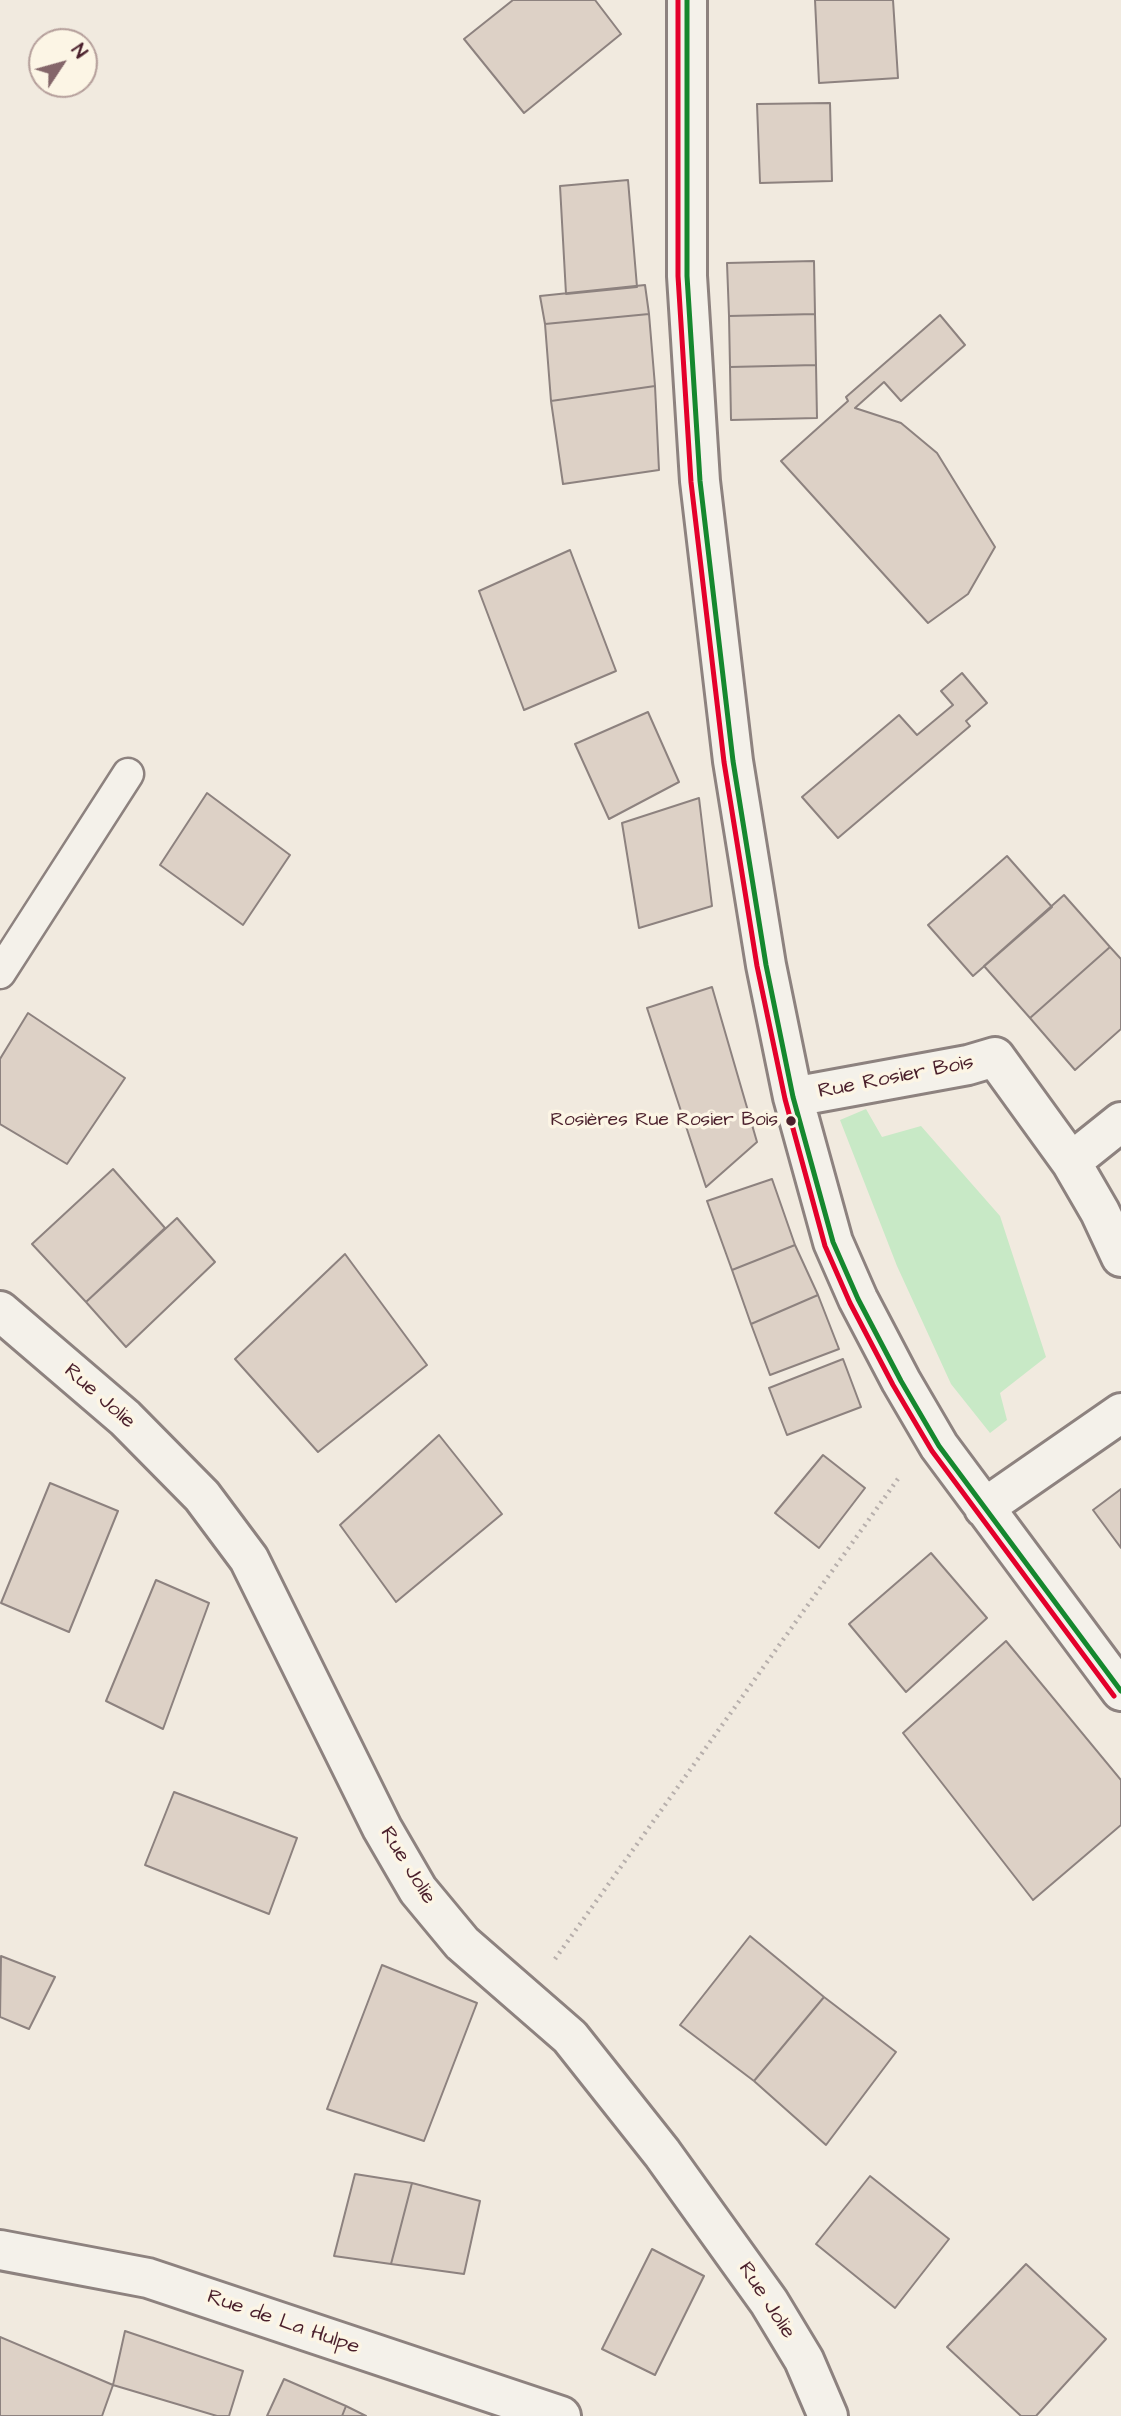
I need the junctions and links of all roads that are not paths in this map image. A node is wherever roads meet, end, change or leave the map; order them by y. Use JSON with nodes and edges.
{"nodes":[{"id":1,"x":687,"y":0,"type":"edge"},
{"id":2,"x":128,"y":774,"type":"dead end"},
{"id":3,"x":0,"y":973,"type":"edge"},
{"id":4,"x":793,"y":1097,"type":"junction"},
{"id":5,"x":1121,"y":1122,"type":"edge"},
{"id":6,"x":1070,"y":1163,"type":"junction"},
{"id":7,"x":1121,"y":1257,"type":"edge"},
{"id":8,"x":0,"y":1311,"type":"edge"},
{"id":9,"x":1121,"y":1413,"type":"edge"},
{"id":10,"x":984,"y":1508,"type":"junction"},
{"id":11,"x":1121,"y":1691,"type":"edge"},
{"id":12,"x":0,"y":2250,"type":"edge"},
{"id":13,"x":561,"y":2416,"type":"edge"},
{"id":14,"x":828,"y":2416,"type":"edge"}],
"edges":[{"from":1,"to":4,"type":"street","name":"Rue Rosier Bois"},
{"from":2,"to":3,"type":"lane"},
{"from":4,"to":6,"type":"street","name":"Rue Rosier Bois"},
{"from":4,"to":10,"type":"street","name":"Rue Rosier Bois"},
{"from":5,"to":6,"type":"street"},
{"from":6,"to":7,"type":"street","name":"Rue Rosier Bois"},
{"from":8,"to":14,"type":"street","name":"Rue Jolie"},
{"from":9,"to":10,"type":"street"},
{"from":10,"to":11,"type":"street","name":"Rue Rosier Bois"},
{"from":12,"to":13,"type":"street","name":"Rue de La Hulpe"}]}
